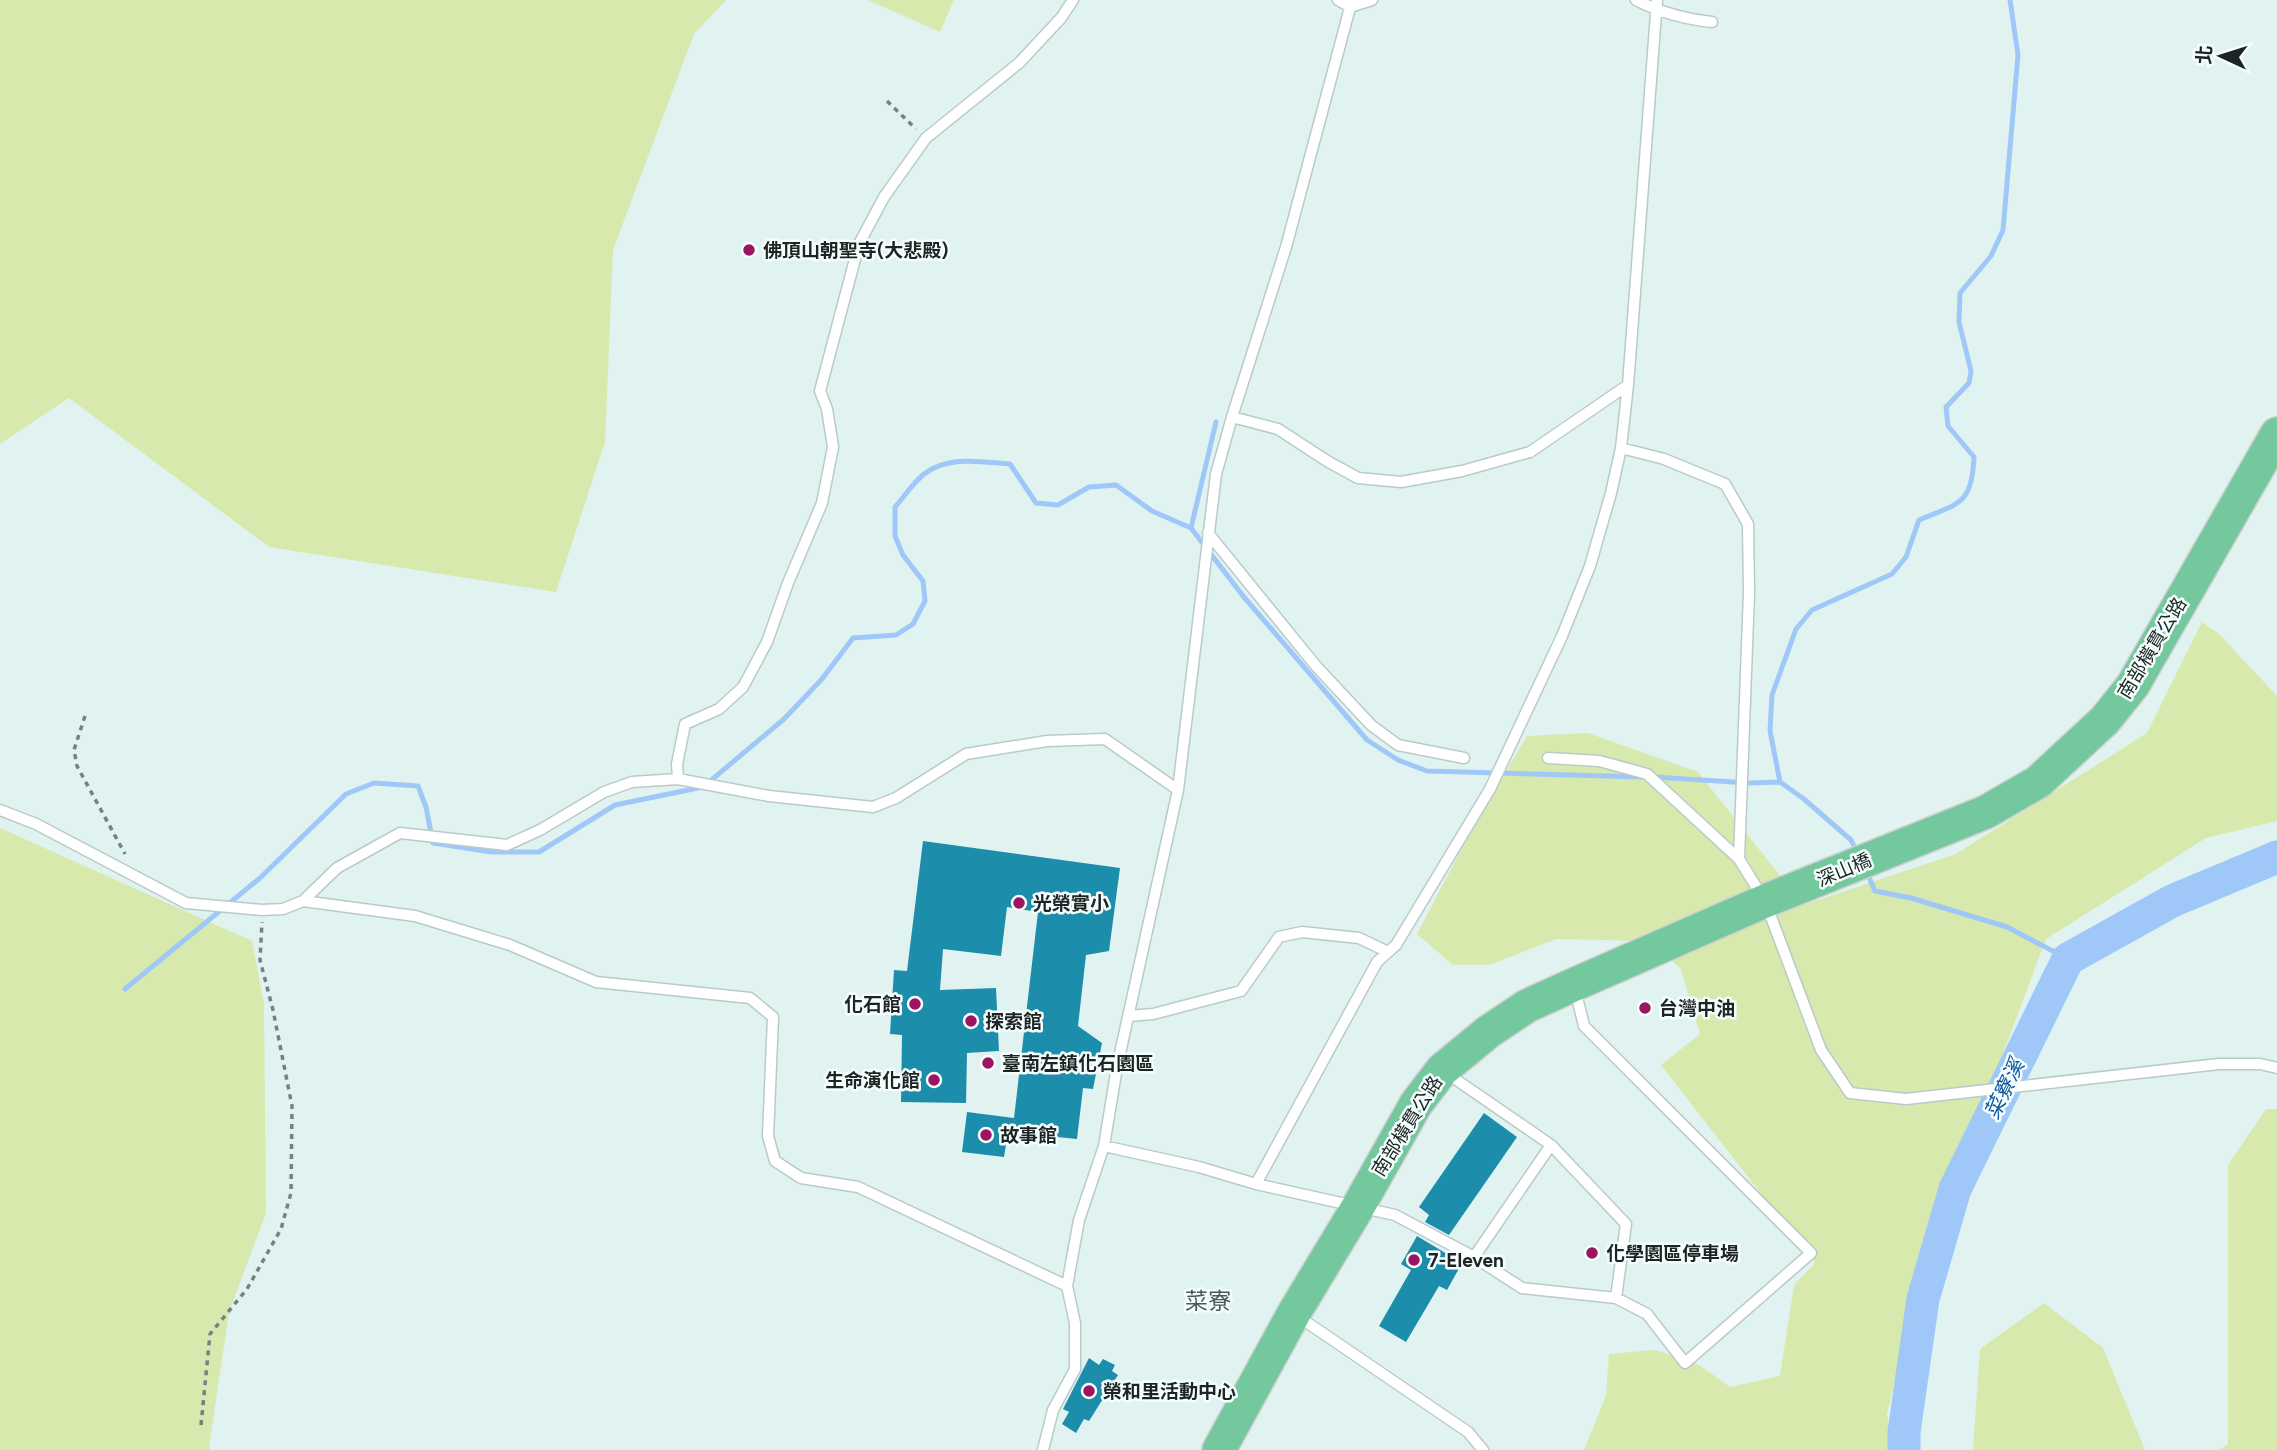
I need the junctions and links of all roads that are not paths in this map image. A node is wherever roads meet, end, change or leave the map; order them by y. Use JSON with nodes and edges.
{"nodes":[{"id":1,"x":1073,"y":0,"type":"edge"},
{"id":2,"x":1338,"y":0,"type":"edge"},
{"id":3,"x":1372,"y":0,"type":"edge"},
{"id":4,"x":1636,"y":0,"type":"edge"},
{"id":5,"x":1351,"y":3,"type":"edge"},
{"id":6,"x":1657,"y":6,"type":"edge"},
{"id":7,"x":1712,"y":22,"type":"dead end"},
{"id":8,"x":1628,"y":385,"type":"junction"},
{"id":9,"x":1232,"y":417,"type":"junction"},
{"id":10,"x":2277,"y":434,"type":"edge"},
{"id":11,"x":1621,"y":448,"type":"junction"},
{"id":12,"x":1208,"y":533,"type":"junction"},
{"id":13,"x":1464,"y":758,"type":"dead end"},
{"id":14,"x":1548,"y":758,"type":"dead end"},
{"id":15,"x":678,"y":779,"type":"junction"},
{"id":16,"x":1178,"y":790,"type":"junction"},
{"id":17,"x":0,"y":810,"type":"edge"},
{"id":18,"x":1898,"y":847,"type":"joint"},
{"id":19,"x":1739,"y":859,"type":"junction"},
{"id":20,"x":1777,"y":897,"type":"junction"},
{"id":21,"x":303,"y":901,"type":"junction"},
{"id":22,"x":1388,"y":952,"type":"junction"},
{"id":23,"x":1573,"y":985,"type":"junction"},
{"id":24,"x":1128,"y":1016,"type":"junction"},
{"id":25,"x":2277,"y":1068,"type":"edge"},
{"id":26,"x":1442,"y":1070,"type":"junction"},
{"id":27,"x":1552,"y":1145,"type":"junction"},
{"id":28,"x":1104,"y":1146,"type":"junction"},
{"id":29,"x":1256,"y":1184,"type":"junction"},
{"id":30,"x":1358,"y":1207,"type":"junction"},
{"id":31,"x":1474,"y":1258,"type":"junction"},
{"id":32,"x":1067,"y":1286,"type":"junction"},
{"id":33,"x":1616,"y":1298,"type":"junction"},
{"id":34,"x":1294,"y":1313,"type":"junction"},
{"id":35,"x":1043,"y":1450,"type":"edge"},
{"id":36,"x":1219,"y":1450,"type":"edge"},
{"id":37,"x":1483,"y":1450,"type":"edge"}],
"edges":[{"from":1,"to":15,"type":"lane"},
{"from":2,"to":5,"type":"lane"},
{"from":3,"to":5,"type":"lane"},
{"from":4,"to":6,"type":"lane"},
{"from":5,"to":9,"type":"lane"},
{"from":6,"to":7,"type":"lane"},
{"from":6,"to":8,"type":"lane"},
{"from":8,"to":9,"type":"lane"},
{"from":8,"to":11,"type":"lane"},
{"from":9,"to":12,"type":"lane"},
{"from":10,"to":18,"type":"main road","name":"南部橫貫公路"},
{"from":11,"to":19,"type":"lane"},
{"from":11,"to":22,"type":"lane"},
{"from":12,"to":13,"type":"lane"},
{"from":12,"to":16,"type":"lane"},
{"from":14,"to":19,"type":"lane"},
{"from":15,"to":16,"type":"lane"},
{"from":15,"to":21,"type":"lane"},
{"from":16,"to":24,"type":"lane"},
{"from":17,"to":21,"type":"lane"},
{"from":18,"to":20,"type":"main road","name":"深山橋"},
{"from":19,"to":20,"type":"lane"},
{"from":20,"to":23,"type":"main road","name":"南部橫貫公路"},
{"from":20,"to":25,"type":"lane"},
{"from":21,"to":32,"type":"lane"},
{"from":22,"to":24,"type":"lane"},
{"from":22,"to":29,"type":"lane"},
{"from":23,"to":26,"type":"main road","name":"南部橫貫公路"},
{"from":23,"to":33,"type":"lane"},
{"from":24,"to":28,"type":"lane"},
{"from":26,"to":27,"type":"lane"},
{"from":26,"to":30,"type":"main road","name":"南部橫貫公路"},
{"from":27,"to":31,"type":"lane"},
{"from":27,"to":33,"type":"lane"},
{"from":28,"to":29,"type":"lane"},
{"from":28,"to":32,"type":"lane"},
{"from":29,"to":30,"type":"lane"},
{"from":30,"to":31,"type":"lane"},
{"from":30,"to":34,"type":"main road","name":"南部橫貫公路"},
{"from":31,"to":33,"type":"lane"},
{"from":32,"to":35,"type":"lane"},
{"from":34,"to":36,"type":"main road","name":"南部橫貫公路"},
{"from":34,"to":37,"type":"lane"}]}
